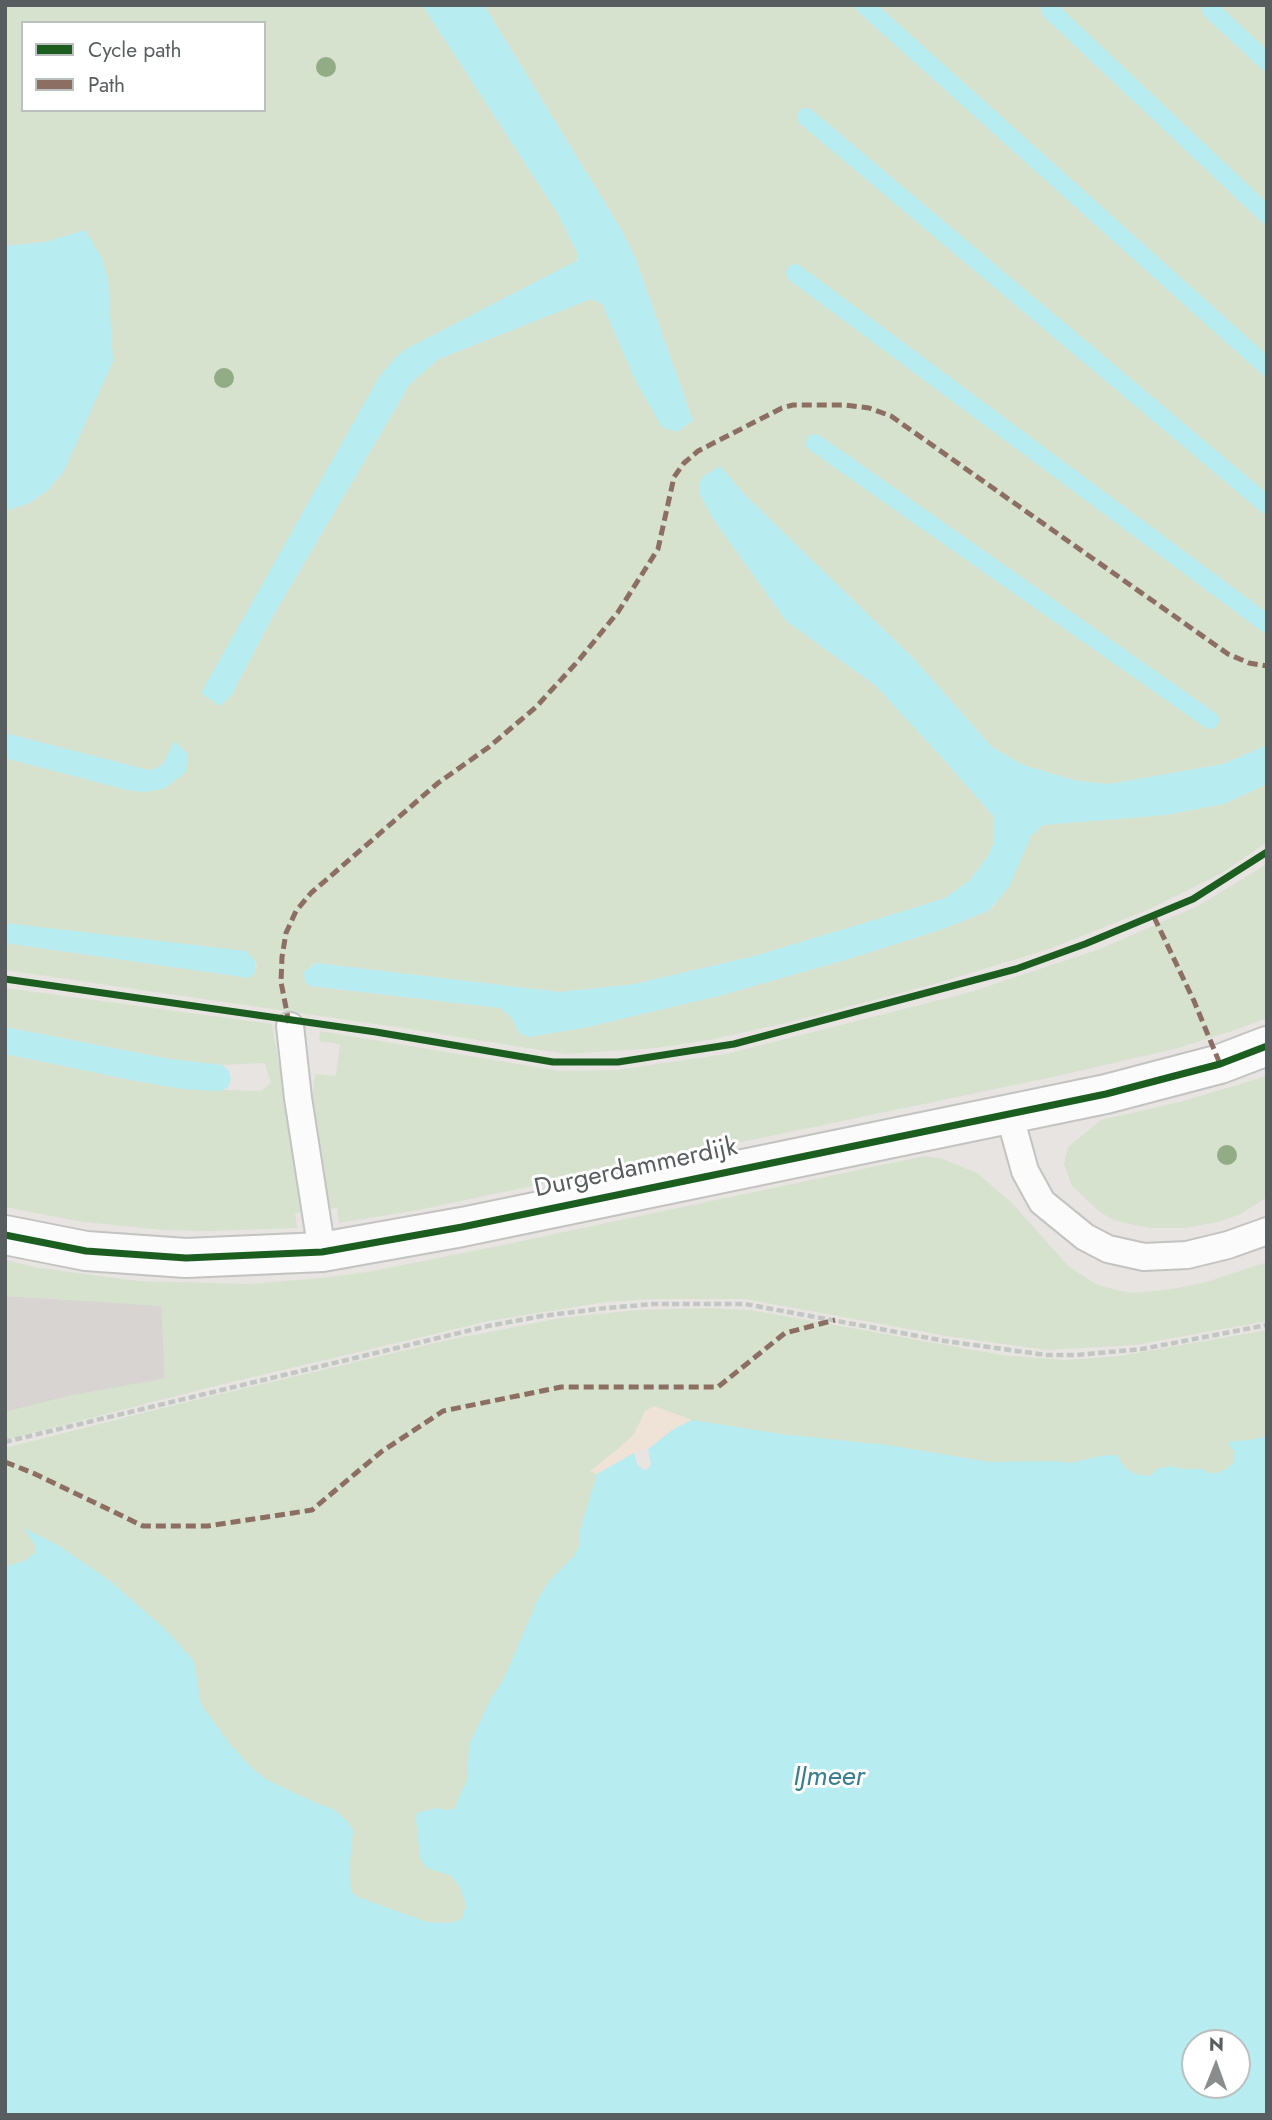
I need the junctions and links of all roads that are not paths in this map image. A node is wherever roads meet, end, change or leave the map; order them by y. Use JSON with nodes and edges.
{"nodes":[{"id":1,"x":290,"y":1026,"type":"dead end"},
{"id":2,"x":1267,"y":1046,"type":"edge"},
{"id":3,"x":1009,"y":1114,"type":"junction"},
{"id":4,"x":1267,"y":1231,"type":"edge"},
{"id":5,"x":5,"y":1235,"type":"edge"},
{"id":6,"x":322,"y":1252,"type":"junction"}],
"edges":[{"from":1,"to":6,"type":"lane"},
{"from":2,"to":3,"type":"street","name":"Durgerdammerdijk"},
{"from":3,"to":4,"type":"lane"},
{"from":3,"to":6,"type":"street","name":"Durgerdammerdijk"},
{"from":5,"to":6,"type":"street","name":"Durgerdammerdijk"}]}
